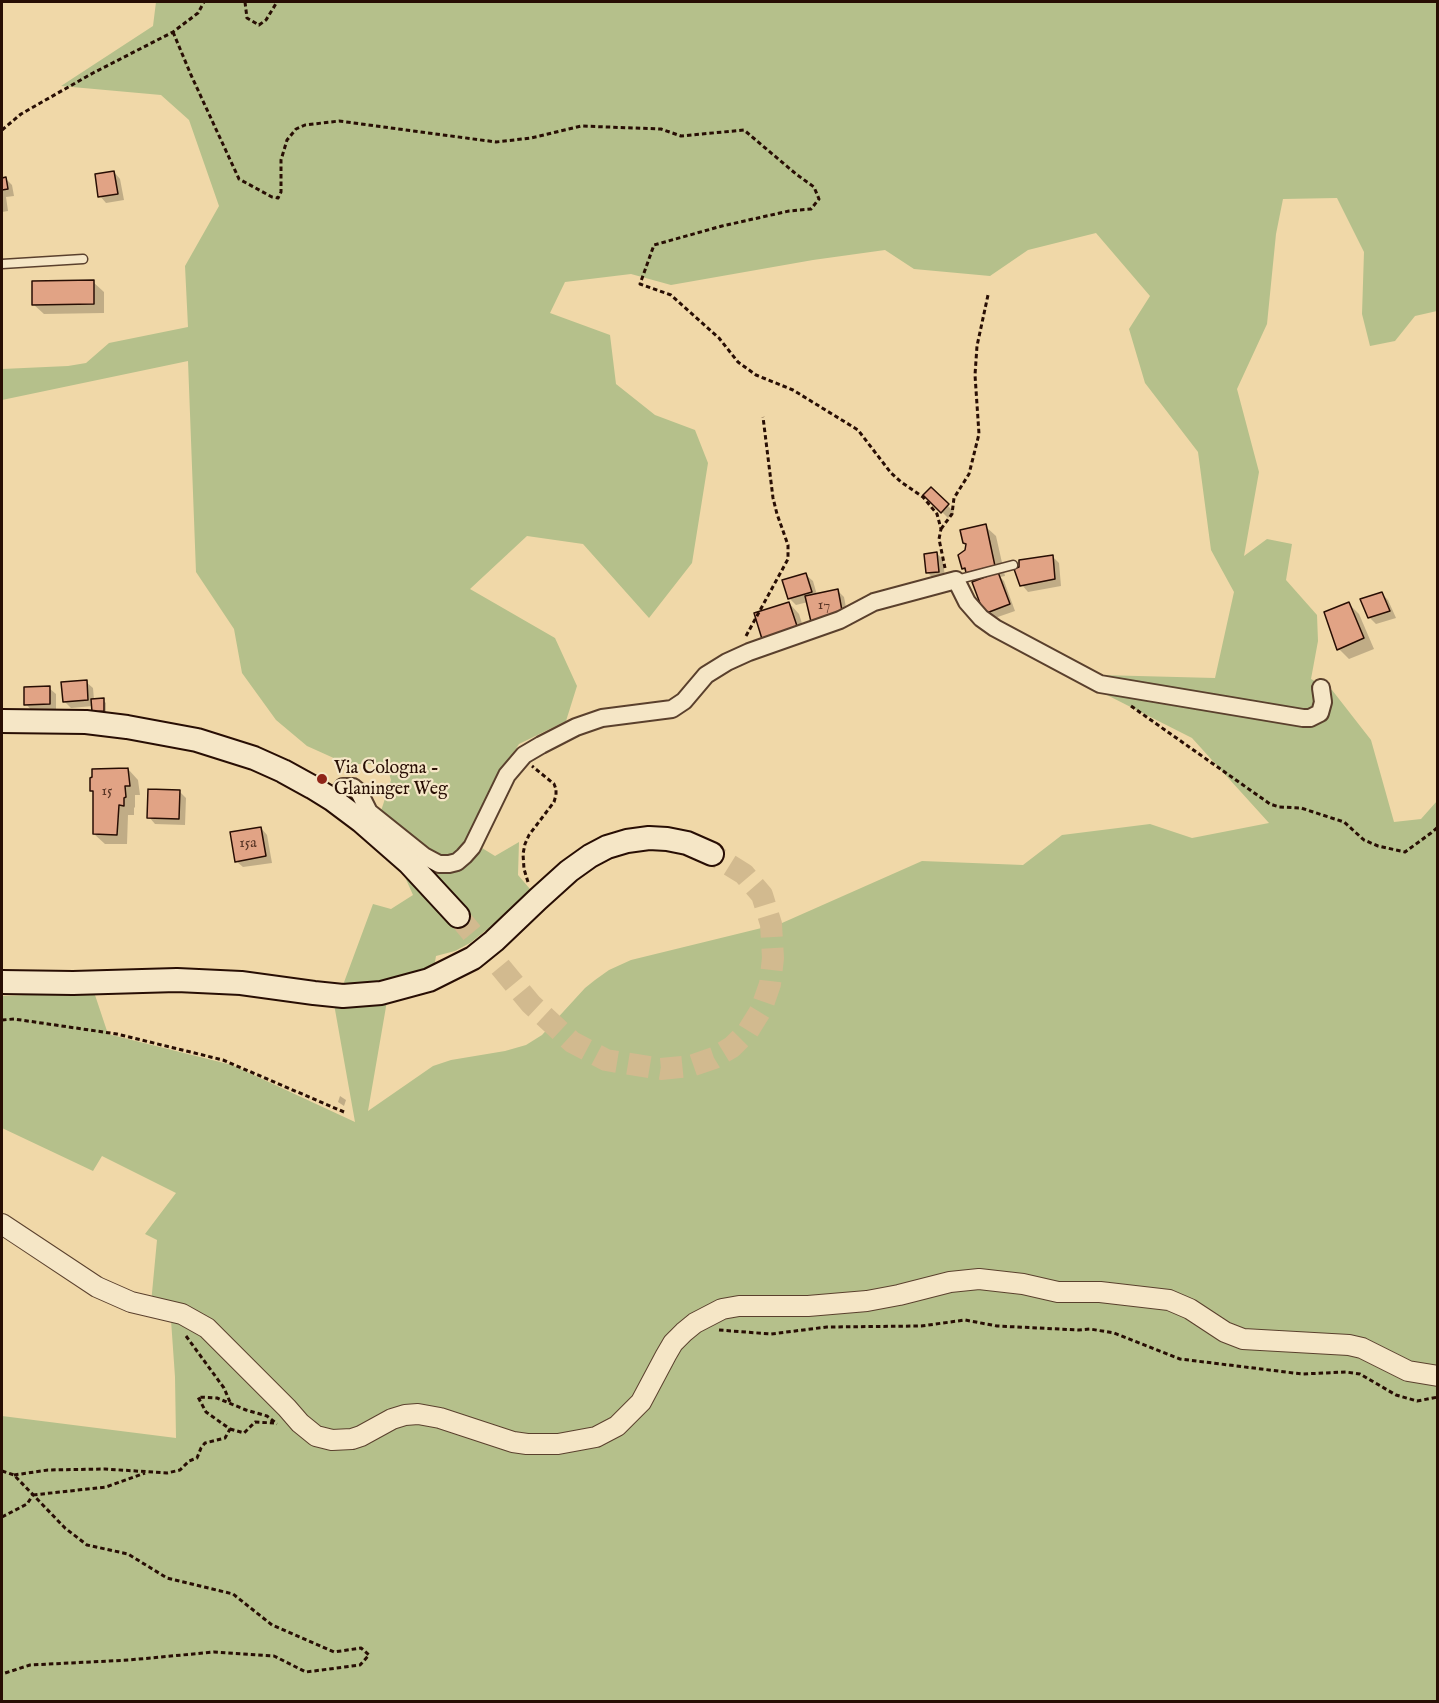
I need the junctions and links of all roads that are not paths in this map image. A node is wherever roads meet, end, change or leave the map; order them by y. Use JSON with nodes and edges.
{"nodes":[{"id":1,"x":83,"y":259,"type":"dead end"},
{"id":2,"x":2,"y":264,"type":"edge"},
{"id":3,"x":1013,"y":565,"type":"dead end"},
{"id":4,"x":956,"y":580,"type":"junction"},
{"id":5,"x":1321,"y":688,"type":"dead end"},
{"id":6,"x":2,"y":721,"type":"edge"},
{"id":7,"x":333,"y":800,"type":"junction"},
{"id":8,"x":712,"y":854,"type":"tunnel mouth"},
{"id":9,"x":458,"y":916,"type":"tunnel mouth"},
{"id":10,"x":2,"y":982,"type":"edge"},
{"id":11,"x":2,"y":1224,"type":"edge"},
{"id":12,"x":1437,"y":1376,"type":"edge"}],
"edges":[{"from":1,"to":2,"type":"lane"},
{"from":3,"to":4,"type":"lane"},
{"from":4,"to":5,"type":"street"},
{"from":4,"to":7,"type":"street"},
{"from":6,"to":7,"type":"main road"},
{"from":7,"to":9,"type":"main road"},
{"from":8,"to":10,"type":"main road"},
{"from":11,"to":12,"type":"street"}]}
